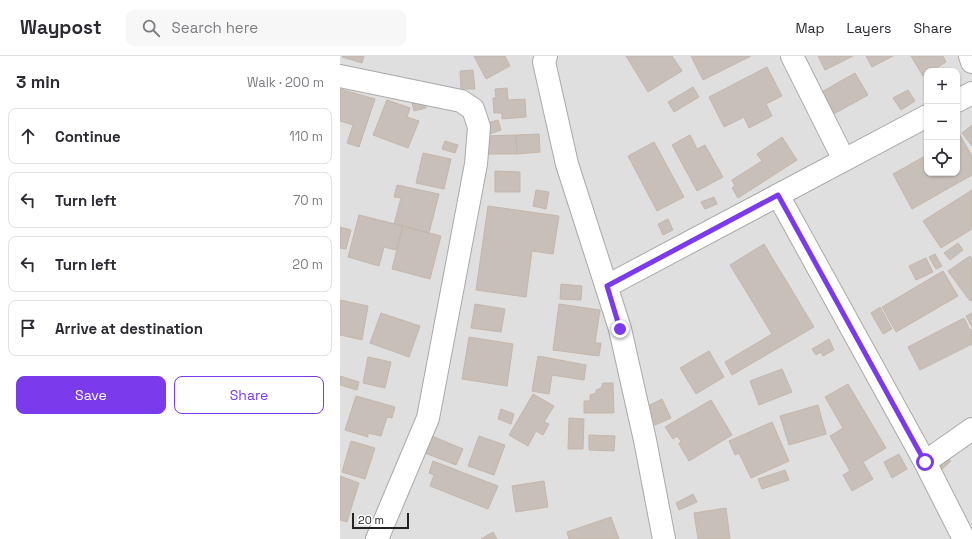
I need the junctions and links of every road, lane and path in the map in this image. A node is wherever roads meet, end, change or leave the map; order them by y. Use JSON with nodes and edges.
{"nodes":[{"id":1,"x":546,"y":56,"type":"edge"},
{"id":2,"x":792,"y":56,"type":"edge"},
{"id":3,"x":970,"y":56,"type":"edge"},
{"id":4,"x":972,"y":62,"type":"edge"},
{"id":5,"x":340,"y":76,"type":"edge"},
{"id":6,"x":972,"y":93,"type":"edge"},
{"id":7,"x":960,"y":99,"type":"edge"},
{"id":8,"x":924,"y":118,"type":"edge"},
{"id":9,"x":844,"y":160,"type":"junction"},
{"id":10,"x":778,"y":195,"type":"junction"},
{"id":11,"x":607,"y":286,"type":"junction"},
{"id":12,"x":972,"y":429,"type":"edge"},
{"id":13,"x":925,"y":462,"type":"junction"},
{"id":14,"x":377,"y":539,"type":"edge"},
{"id":15,"x":664,"y":539,"type":"edge"},
{"id":16,"x":964,"y":539,"type":"edge"}],
"edges":[{"from":1,"to":11,"type":"street"},
{"from":2,"to":9,"type":"street"},
{"from":3,"to":4,"type":"street"},
{"from":5,"to":14,"type":"street"},
{"from":6,"to":7,"type":"street"},
{"from":8,"to":9,"type":"street"},
{"from":9,"to":10,"type":"street"},
{"from":10,"to":11,"type":"street"},
{"from":10,"to":13,"type":"street"},
{"from":11,"to":15,"type":"street"},
{"from":12,"to":13,"type":"street"},
{"from":13,"to":16,"type":"street"}]}
